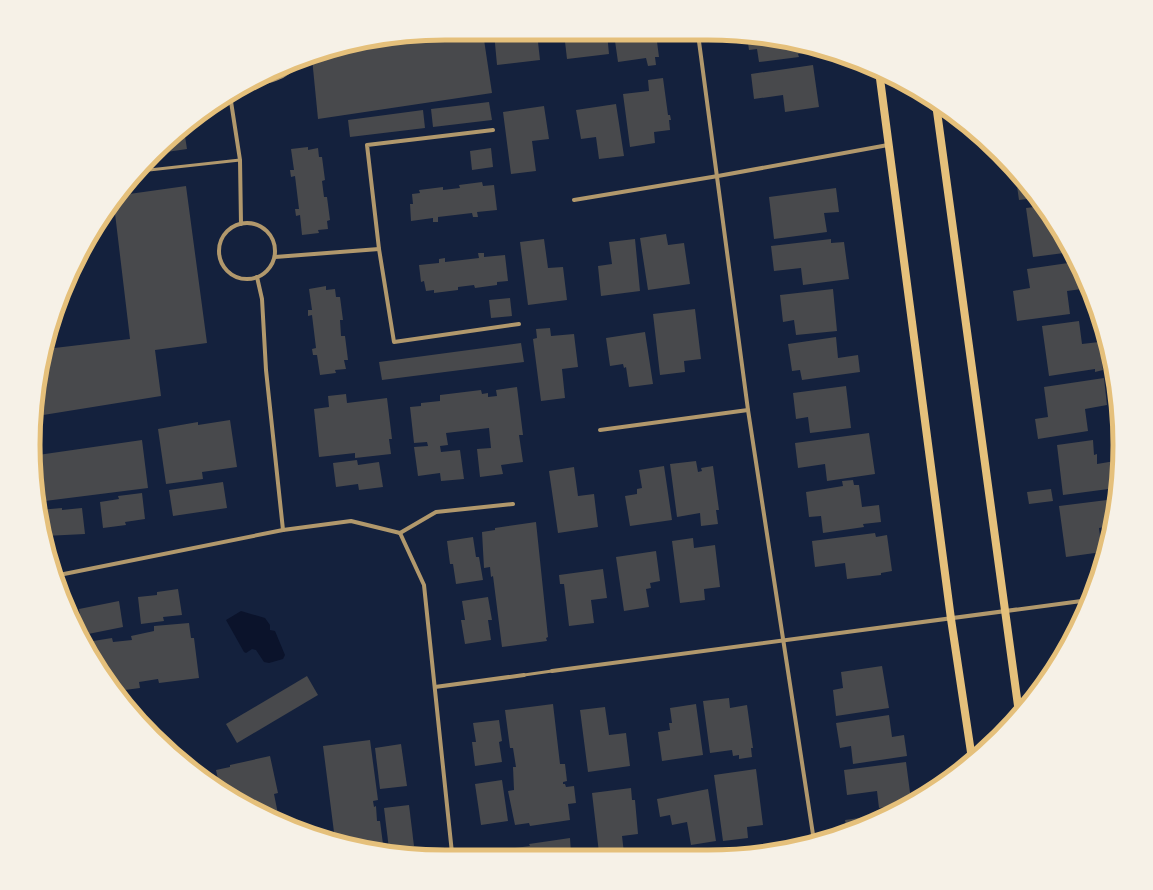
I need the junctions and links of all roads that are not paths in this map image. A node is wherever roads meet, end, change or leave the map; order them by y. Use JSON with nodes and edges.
{"nodes":[{"id":1,"x":699,"y":40,"type":"edge"},
{"id":2,"x":293,"y":70,"type":"edge"},
{"id":3,"x":880,"y":79,"type":"edge"},
{"id":4,"x":267,"y":82,"type":"edge"},
{"id":5,"x":231,"y":101,"type":"edge"},
{"id":6,"x":937,"y":111,"type":"edge"},
{"id":7,"x":494,"y":130,"type":"dead end"},
{"id":8,"x":888,"y":145,"type":"junction"},
{"id":9,"x":240,"y":160,"type":"junction"},
{"id":10,"x":149,"y":170,"type":"edge"},
{"id":11,"x":718,"y":176,"type":"junction"},
{"id":12,"x":574,"y":200,"type":"dead end"},
{"id":13,"x":241,"y":224,"type":"junction"},
{"id":14,"x":379,"y":248,"type":"junction"},
{"id":15,"x":275,"y":257,"type":"junction"},
{"id":16,"x":257,"y":277,"type":"junction"},
{"id":17,"x":520,"y":324,"type":"dead end"},
{"id":18,"x":748,"y":410,"type":"junction"},
{"id":19,"x":600,"y":430,"type":"dead end"},
{"id":20,"x":513,"y":504,"type":"dead end"},
{"id":21,"x":284,"y":530,"type":"junction"},
{"id":22,"x":400,"y":534,"type":"junction"},
{"id":23,"x":61,"y":575,"type":"edge"},
{"id":24,"x":1082,"y":601,"type":"edge"},
{"id":25,"x":1006,"y":612,"type":"junction"},
{"id":26,"x":951,"y":619,"type":"junction"},
{"id":27,"x":784,"y":641,"type":"junction"},
{"id":28,"x":552,"y":671,"type":"joint"},
{"id":29,"x":524,"y":675,"type":"joint"},
{"id":30,"x":435,"y":687,"type":"junction"},
{"id":31,"x":1018,"y":705,"type":"edge"},
{"id":32,"x":971,"y":752,"type":"edge"},
{"id":33,"x":813,"y":836,"type":"edge"},
{"id":34,"x":452,"y":850,"type":"edge"}],
"edges":[{"from":1,"to":11,"type":"street"},
{"from":2,"to":4,"type":"lane"},
{"from":3,"to":8,"type":"main road"},
{"from":5,"to":9,"type":"street"},
{"from":6,"to":25,"type":"main road"},
{"from":7,"to":14,"type":"street"},
{"from":8,"to":11,"type":"street"},
{"from":8,"to":26,"type":"main road"},
{"from":9,"to":10,"type":"lane"},
{"from":9,"to":13,"type":"street"},
{"from":11,"to":12,"type":"street"},
{"from":11,"to":18,"type":"street"},
{"from":13,"to":15,"type":"street"},
{"from":13,"to":16,"type":"street"},
{"from":14,"to":15,"type":"street"},
{"from":14,"to":17,"type":"street"},
{"from":15,"to":16,"type":"street"},
{"from":16,"to":21,"type":"street"},
{"from":18,"to":19,"type":"street"},
{"from":18,"to":27,"type":"street"},
{"from":20,"to":22,"type":"street"},
{"from":21,"to":22,"type":"street"},
{"from":21,"to":23,"type":"street"},
{"from":22,"to":30,"type":"street"},
{"from":24,"to":25,"type":"street"},
{"from":25,"to":26,"type":"street"},
{"from":25,"to":31,"type":"main road"},
{"from":26,"to":27,"type":"street"},
{"from":26,"to":32,"type":"main road"},
{"from":27,"to":28,"type":"street"},
{"from":27,"to":33,"type":"street"},
{"from":28,"to":29,"type":"lane"},
{"from":29,"to":30,"type":"street"},
{"from":30,"to":34,"type":"street"}]}
